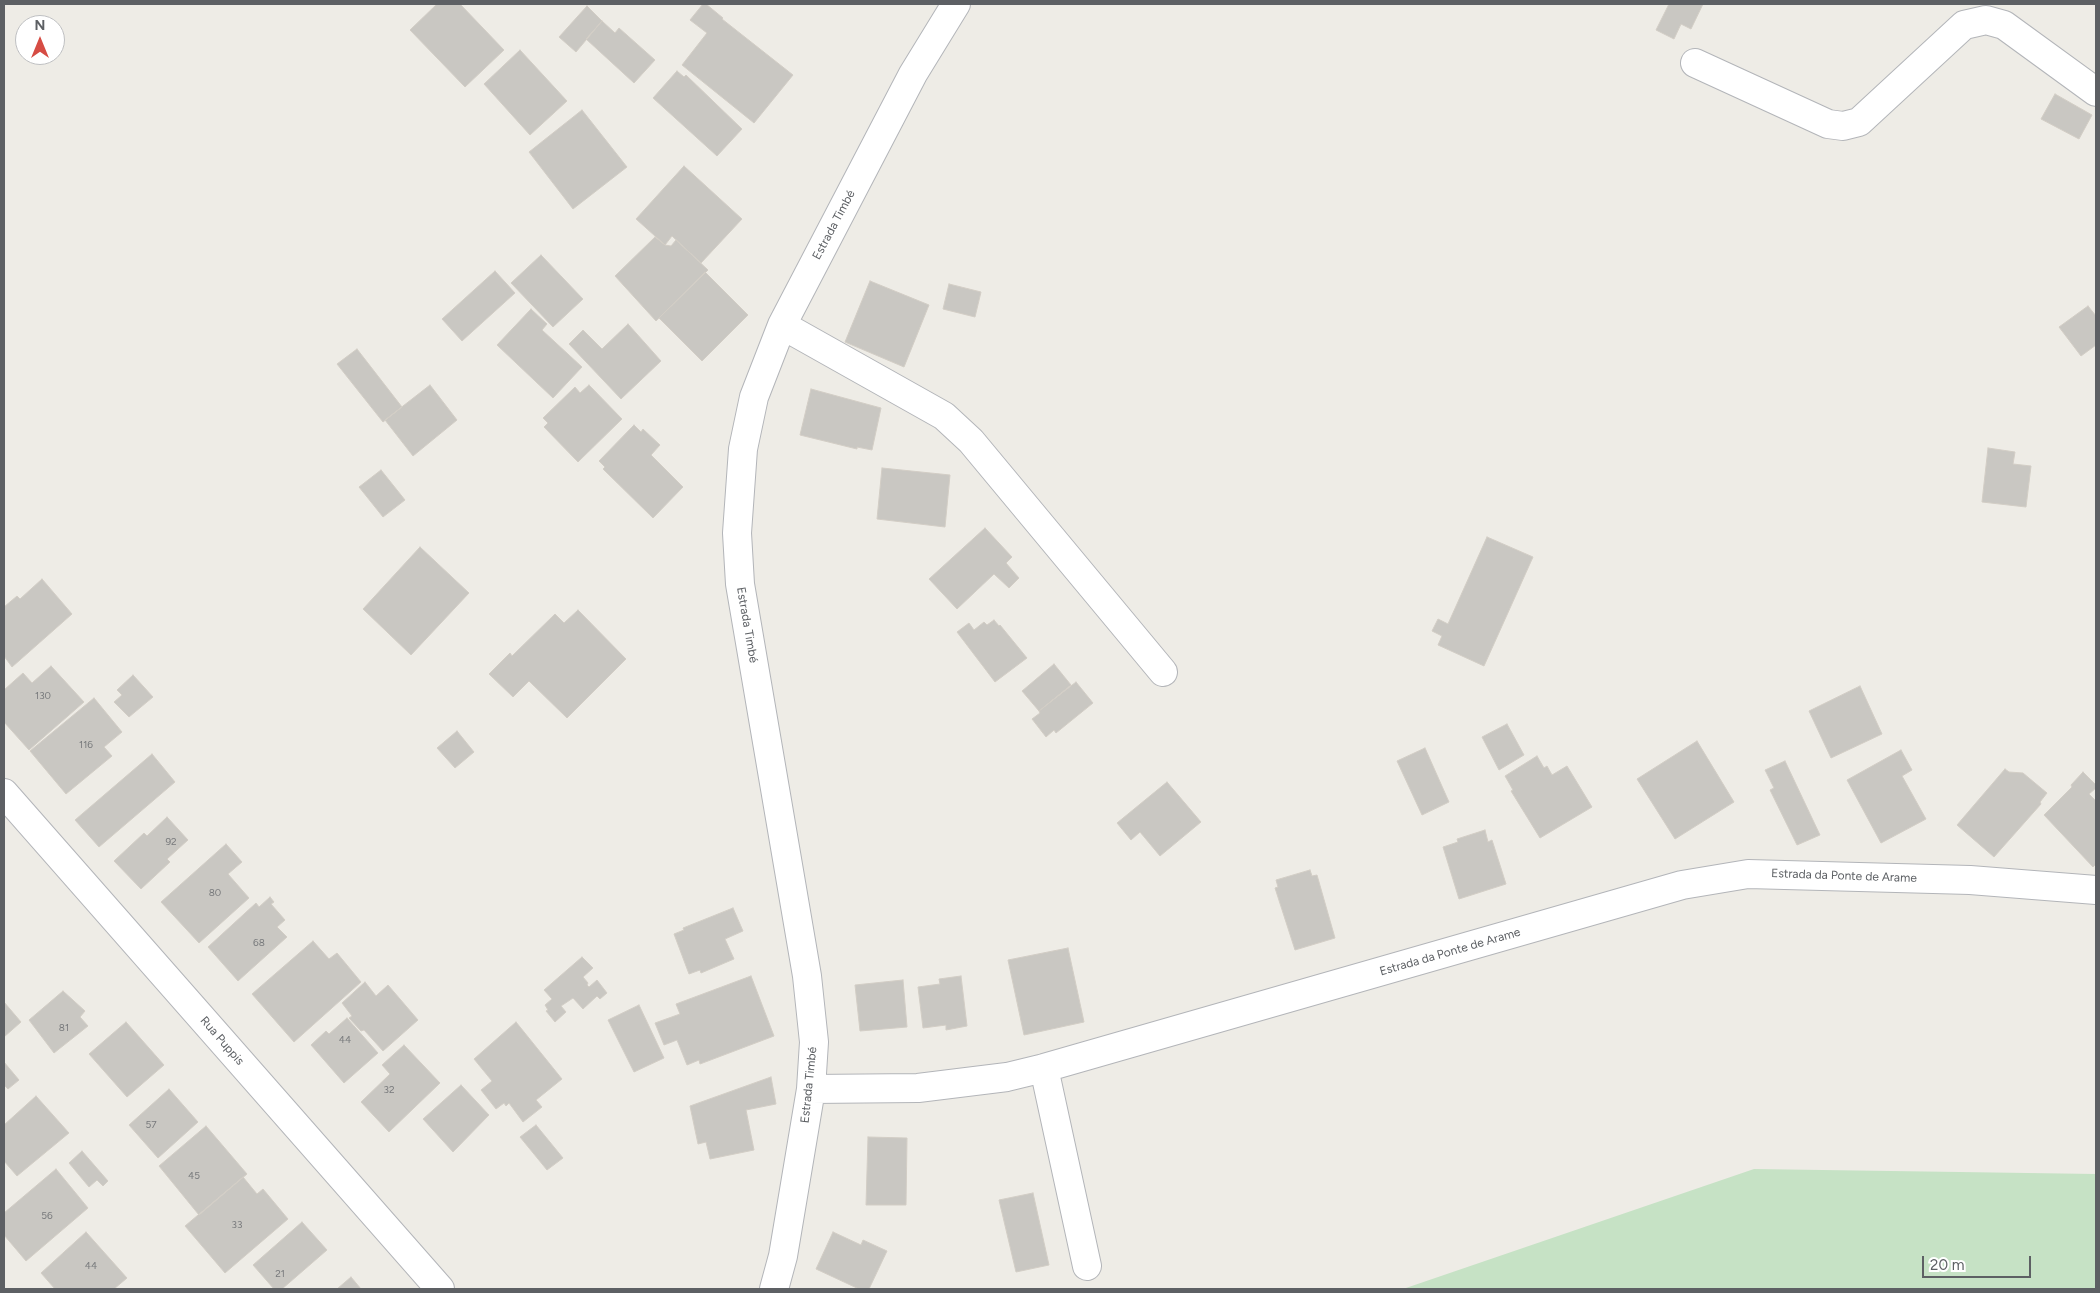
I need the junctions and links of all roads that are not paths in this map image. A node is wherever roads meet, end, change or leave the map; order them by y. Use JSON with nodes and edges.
{"nodes":[{"id":1,"x":956,"y":4,"type":"edge"},
{"id":2,"x":1695,"y":62,"type":"dead end"},
{"id":3,"x":2096,"y":92,"type":"edge"},
{"id":4,"x":782,"y":326,"type":"junction"},
{"id":5,"x":1163,"y":672,"type":"dead end"},
{"id":6,"x":4,"y":793,"type":"edge"},
{"id":7,"x":2096,"y":890,"type":"edge"},
{"id":8,"x":1044,"y":1068,"type":"junction"},
{"id":9,"x":811,"y":1089,"type":"junction"},
{"id":10,"x":1087,"y":1266,"type":"dead end"},
{"id":11,"x":440,"y":1289,"type":"edge"},
{"id":12,"x":774,"y":1289,"type":"edge"}],
"edges":[{"from":1,"to":4,"type":"street","name":"Estrada Timbé"},
{"from":2,"to":3,"type":"street"},
{"from":4,"to":5,"type":"street"},
{"from":4,"to":9,"type":"street","name":"Estrada Timbé"},
{"from":6,"to":11,"type":"street","name":"Rua Puppis"},
{"from":7,"to":8,"type":"street","name":"Estrada da Ponte de Arame"},
{"from":8,"to":9,"type":"street","name":"Estrada da Ponte de Arame"},
{"from":8,"to":10,"type":"street"},
{"from":9,"to":12,"type":"street","name":"Estrada Timbé"}]}
